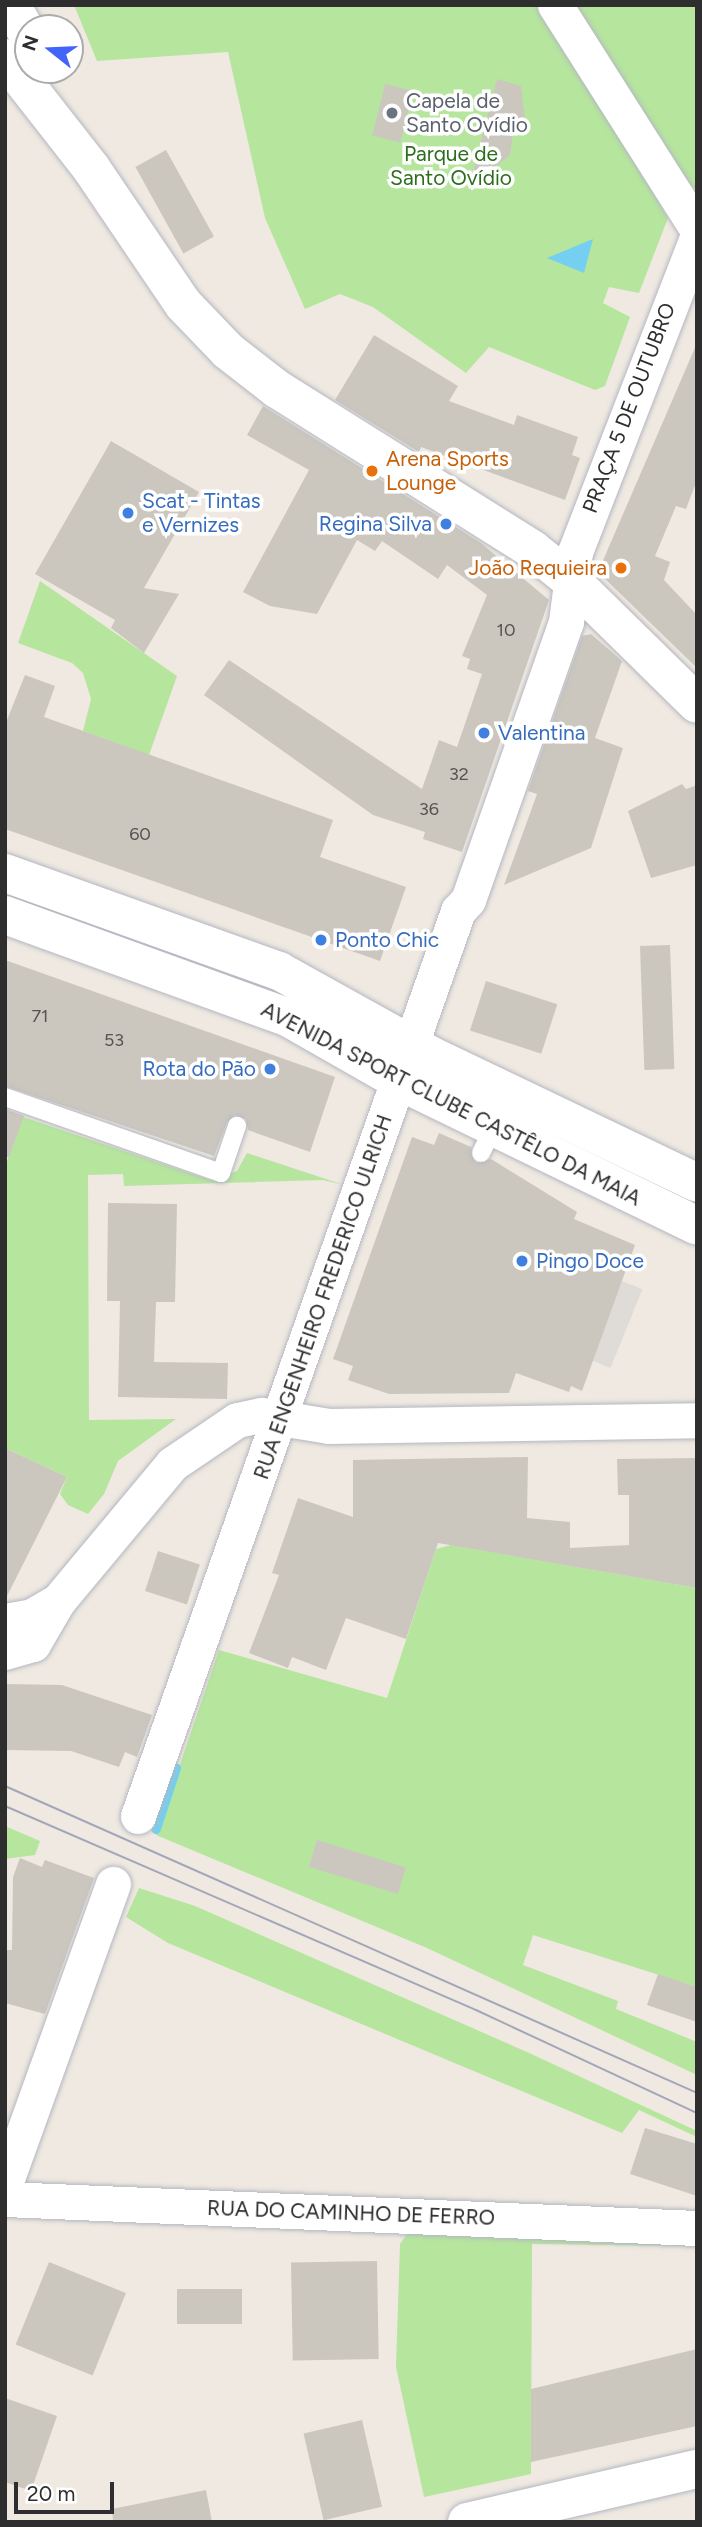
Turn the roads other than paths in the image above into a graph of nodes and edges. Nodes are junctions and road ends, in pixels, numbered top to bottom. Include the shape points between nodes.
1 (555, 5) edge
2 (5, 58) edge
3 (52, 84) edge
4 (91, 168) junction
5 (697, 229) edge
6 (697, 238) edge
7 (572, 581) junction
8 (697, 704) edge
9 (5, 873) edge
10 (5, 915) edge
11 (411, 1044) junction
12 (399, 1082) junction
13 (5, 1097) edge
14 (237, 1126) dead end
15 (697, 1183) edge
16 (697, 1226) edge
17 (281, 1418) junction
18 (697, 1420) edge
19 (58, 1601) junction
20 (5, 1620) edge
21 (5, 1652) edge
22 (138, 1816) dead end
23 (113, 1884) dead end
24 (5, 2183) edge
25 (5, 2199) edge
26 (697, 2228) edge
27 (697, 2469) edge
28 (467, 2522) edge

1 - 5 street
2 - 4 street
3 - 4 street
4 - 7 street via 183,304 228,351 277,389 484,515
6 - 7 street, PRAÇA 5 DE OUTUBRO via 575,552
7 - 8 street
7 - 11 street, RUA ENGENHEIRO FREDERICO ULRICH via 566,622 468,900 458,911
9 - 11 street, AVENIDA SPORT CLUBE CASTÊLO DA MAIA via 279,971
10 - 12 street, AVENIDA SPORT CLUBE CASTÊLO DA MAIA via 287,1017
11 - 12 street, RUA ENGENHEIRO FREDERICO ULRICH
11 - 15 street, AVENIDA SPORT CLUBE CASTÊLO DA MAIA
12 - 16 street, AVENIDA SPORT CLUBE CASTÊLO DA MAIA via 487,1140
12 - 17 street, RUA ENGENHEIRO FREDERICO ULRICH
13 - 14 lane via 220,1173
17 - 18 street via 329,1426
17 - 19 street via 237,1420 172,1464
17 - 22 street, RUA ENGENHEIRO FREDERICO ULRICH
19 - 20 street via 32,1616
19 - 21 street via 33,1644
23 - 24 street
25 - 26 street, RUA DO CAMINHO DE FERRO
27 - 28 street

